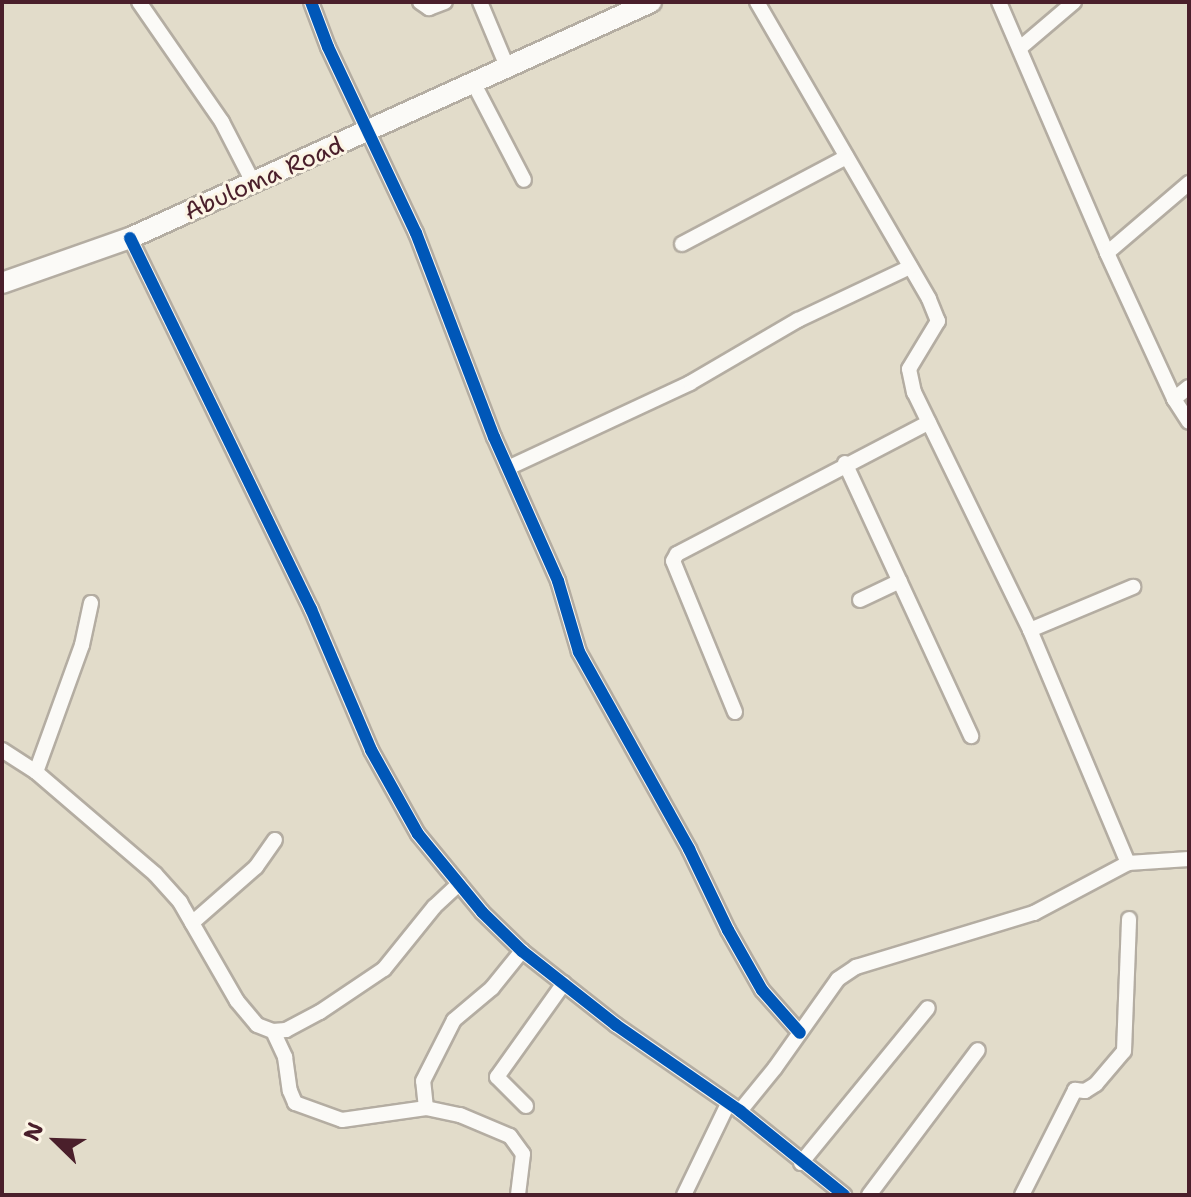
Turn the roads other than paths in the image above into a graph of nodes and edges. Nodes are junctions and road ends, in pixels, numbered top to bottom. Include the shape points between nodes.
1 (139, 2) edge
2 (311, 2) edge
3 (420, 2) edge
4 (445, 2) edge
5 (480, 2) edge
6 (651, 2) edge
7 (757, 2) edge
8 (999, 2) edge
9 (1074, 2) edge
10 (1020, 48) junction
11 (508, 69) junction
12 (474, 84) junction
13 (367, 134) junction
14 (846, 157) junction
15 (524, 180) dead end
16 (1189, 183) edge
17 (254, 184) junction
18 (130, 238) junction
19 (682, 244) dead end
20 (1107, 253) junction
21 (910, 267) junction
22 (2, 283) edge
23 (1189, 387) edge
24 (1174, 399) junction
25 (929, 422) junction
26 (1189, 422) edge
27 (845, 463) junction
28 (508, 468) junction
29 (900, 581) junction
30 (1133, 587) dead end
31 (860, 600) dead end
32 (91, 603) dead end
33 (1030, 630) junction
34 (735, 712) dead end
35 (971, 736) dead end
36 (2, 750) edge
37 (36, 772) junction
38 (275, 840) dead end
39 (1189, 859) edge
40 (1128, 863) junction
41 (459, 884) junction
42 (1129, 919) dead end
43 (192, 923) junction
44 (522, 951) junction
45 (564, 983) junction
46 (928, 1008) dead end
47 (273, 1031) junction
48 (800, 1033) junction
49 (978, 1050) dead end
50 (526, 1106) dead end
51 (734, 1107) junction
52 (426, 1108) junction
53 (801, 1163) junction
54 (518, 1195) edge
55 (684, 1195) edge
56 (844, 1195) edge
57 (869, 1195) edge
58 (1022, 1195) edge

1 - 17 street via 204,93
2 - 13 street
3 - 4 street via 429,8
5 - 11 street
6 - 11 street, Abuloma Road
7 - 14 street
8 - 10 street
9 - 10 street
10 - 20 street
11 - 12 street, Abuloma Road
12 - 13 street, Abuloma Road
12 - 15 street
13 - 17 street, Abuloma Road
13 - 28 street via 416,233
14 - 19 street
14 - 21 street
16 - 20 street
17 - 18 street, Abuloma Road
18 - 22 street, Abuloma Road
18 - 41 street via 311,609 371,750 418,834
20 - 24 street
21 - 25 street via 938,321 909,369
21 - 28 street via 798,320 690,383
23 - 24 street
24 - 26 street
25 - 27 street
25 - 33 street
27 - 29 street
27 - 34 street via 688,547 673,561
28 - 48 street via 599,692 762,990
29 - 31 street
29 - 35 street
30 - 33 street
32 - 37 street via 82,645
33 - 40 street
36 - 37 street
37 - 43 street via 155,874
38 - 43 street via 256,867
39 - 40 street
40 - 48 street via 1034,913 856,967 838,979
41 - 44 street
41 - 47 street via 384,969 320,1012
42 - 58 street via 1124,1051 1096,1084 1075,1090
43 - 47 street via 237,1001 257,1025
44 - 45 street
44 - 52 street via 492,988 454,1020 423,1081
45 - 50 street via 497,1077
45 - 51 street
46 - 53 street
47 - 52 street via 295,1103 342,1120
48 - 51 street
49 - 57 street
51 - 53 street
51 - 55 street
52 - 54 street via 460,1115 510,1136 523,1154
53 - 56 street

